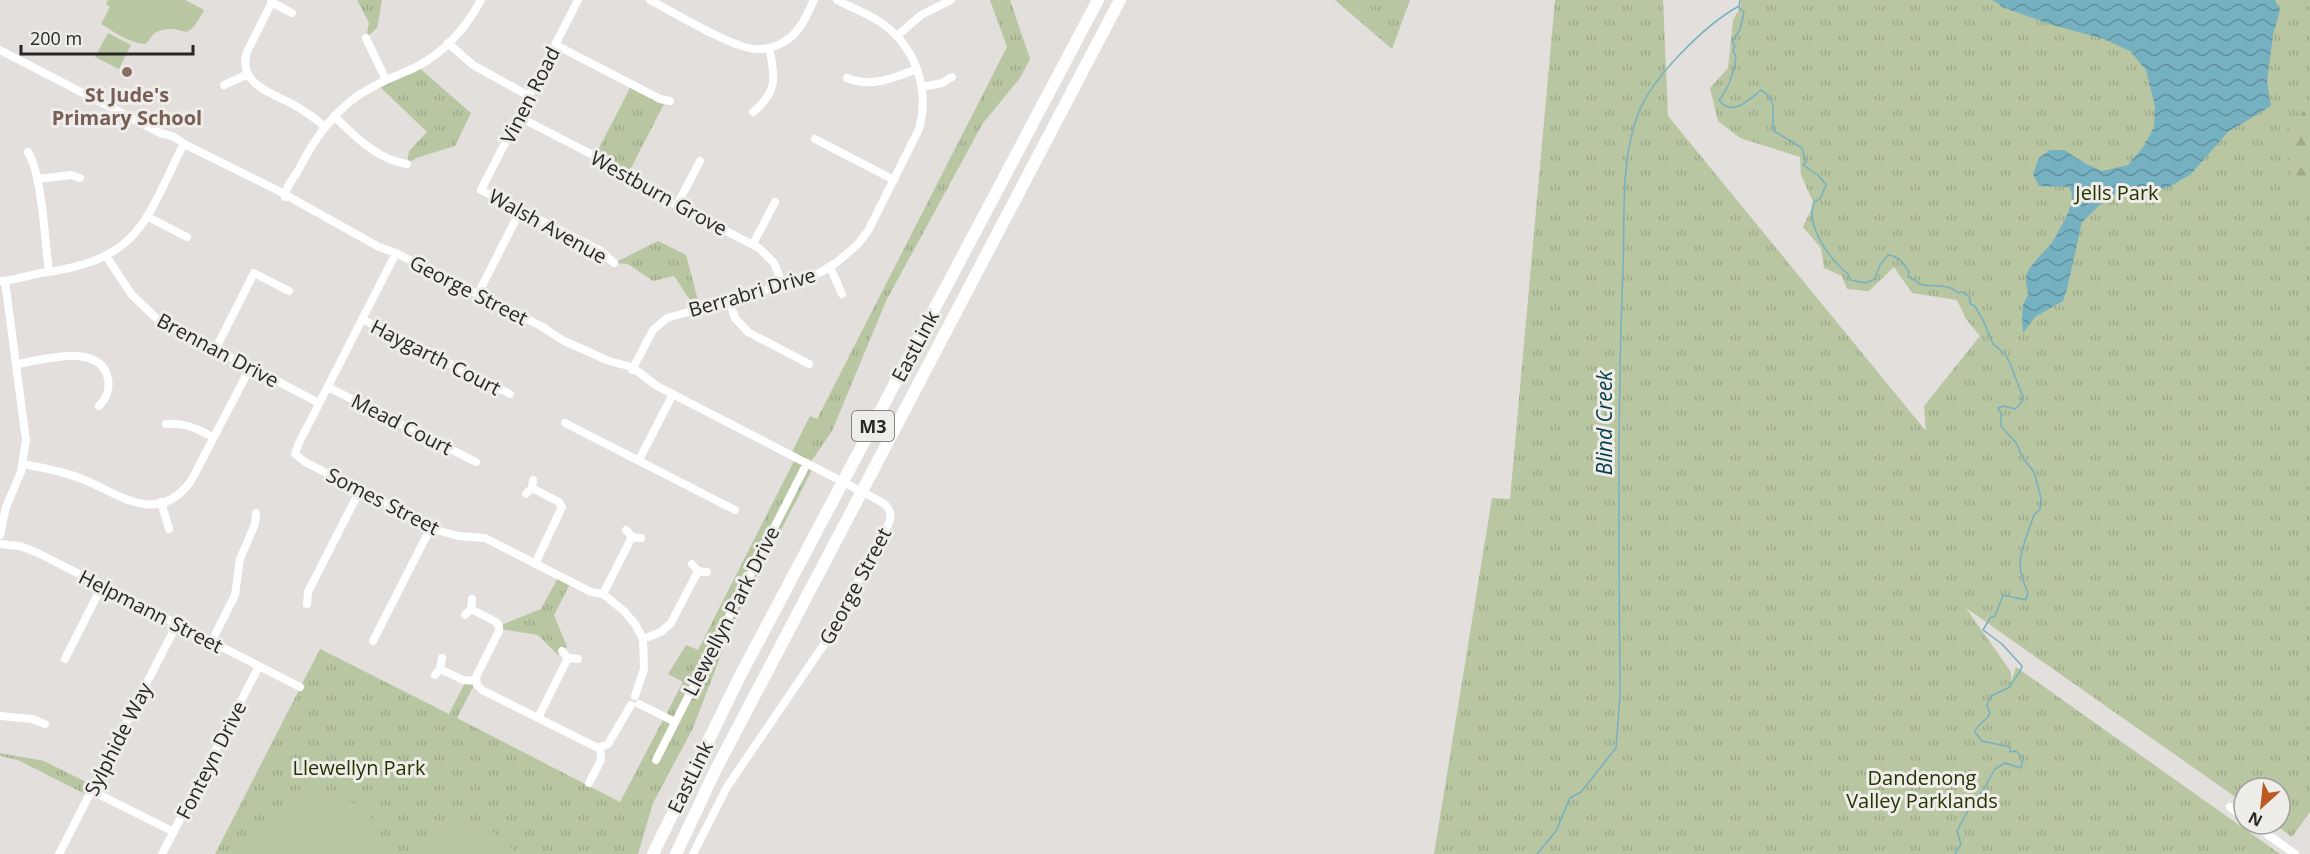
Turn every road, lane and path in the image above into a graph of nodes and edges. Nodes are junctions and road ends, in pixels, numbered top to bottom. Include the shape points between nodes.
1 (481, 0) edge
2 (578, 0) edge
3 (650, 0) edge
4 (814, 0) edge
5 (837, 0) edge
6 (951, 0) edge
7 (1098, 0) edge
8 (1120, 0) edge
9 (272, 1) edge
10 (292, 13) dead end
11 (897, 36) junction
12 (366, 38) dead end
13 (448, 43) junction
14 (556, 45) junction
15 (769, 48) junction
16 (0, 50) edge
17 (917, 69) junction
18 (248, 74) junction
19 (952, 77) dead end
20 (847, 78) dead end
21 (386, 80) junction
22 (224, 85) dead end
23 (922, 87) junction
24 (530, 96) junction
25 (670, 101) dead end
26 (753, 112) dead end
27 (334, 116) junction
28 (519, 117) junction
29 (325, 127) junction
30 (815, 139) dead end
31 (184, 149) junction
32 (28, 152) dead end
33 (699, 161) dead end
34 (407, 164) dead end
35 (80, 178) dead end
36 (37, 179) junction
37 (894, 180) junction
38 (481, 190) joint
39 (286, 196) junction
40 (775, 202) dead end
41 (677, 205) junction
42 (520, 211) junction
43 (148, 217) junction
44 (187, 237) dead end
45 (753, 244) junction
46 (396, 253) junction
47 (106, 256) junction
48 (614, 263) dead end
49 (830, 267) junction
50 (49, 272) junction
51 (3, 281) edge
52 (783, 285) junction
53 (289, 291) dead end
54 (478, 294) junction
55 (842, 294) dead end
56 (729, 300) junction
57 (362, 319) junction
58 (215, 350) junction
59 (16, 364) junction
60 (808, 364) dead end
61 (250, 368) junction
62 (633, 370) junction
63 (328, 387) junction
64 (510, 394) dead end
65 (673, 394) junction
66 (319, 403) junction
67 (99, 406) dead end
68 (565, 423) dead end
69 (166, 424) dead end
70 (213, 437) junction
71 (639, 460) junction
72 (476, 462) dead end
73 (807, 462) junction
74 (23, 464) junction
75 (530, 487) dead end
76 (360, 490) junction
77 (161, 502) junction
78 (735, 510) dead end
79 (256, 513) dead end
80 (432, 527) junction
81 (169, 529) dead end
82 (0, 535) edge
83 (633, 535) dead end
84 (0, 544) edge
85 (535, 564) junction
86 (699, 569) dead end
87 (102, 586) junction
88 (603, 594) junction
89 (472, 599) dead end
90 (307, 603) dead end
91 (177, 624) junction
92 (643, 639) junction
93 (373, 641) dead end
94 (212, 642) junction
95 (65, 658) dead end
96 (442, 658) dead end
97 (578, 659) dead end
98 (259, 666) junction
99 (476, 681) junction
100 (300, 687) dead end
101 (635, 701) junction
102 (0, 716) edge
103 (538, 718) junction
104 (675, 722) junction
105 (45, 724) dead end
106 (600, 748) junction
107 (656, 760) dead end
108 (589, 783) dead end
109 (92, 790) junction
110 (174, 832) junction
111 (2270, 836) edge
112 (59, 854) edge
113 (162, 854) edge
114 (653, 854) edge
115 (676, 854) edge
116 (693, 854) edge
117 (2295, 854) edge

1 - 13 street via 470,20
2 - 14 street, Vinen Road
3 - 15 street via 742,46
4 - 15 street via 795,33
5 - 11 street, Berrabri Drive via 875,19
6 - 11 street via 921,15
7 - 114 highway, EastLink / M3 via 739,678
8 - 115 highway, EastLink / M3 via 715,771
9 - 10 street
9 - 18 street via 247,51
11 - 17 street, Berrabri Drive
12 - 21 street
13 - 21 street via 417,66
13 - 24 street via 473,65
14 - 24 street, Vinen Road
14 - 25 street
15 - 26 street via 773,85
16 - 31 street, George Street via 174,137
17 - 20 street via 879,82
17 - 23 street, Berrabri Drive
18 - 22 street
18 - 29 street via 257,86 305,111
19 - 23 street
21 - 27 street
23 - 37 street, Berrabri Drive via 919,129
24 - 28 street, Vinen Road
27 - 29 street
27 - 34 street via 360,141 396,162
28 - 38 street, Vinen Road
28 - 41 street, Westburn Grove
29 - 39 street
30 - 37 street
31 - 39 street, George Street via 206,155
31 - 43 street
32 - 36 street
33 - 41 street
35 - 36 street via 71,175
36 - 50 street
37 - 49 street, Berrabri Drive via 863,237
38 - 42 street, Walsh Avenue
39 - 46 street, George Street
40 - 45 street
41 - 45 street, Westburn Grove
42 - 48 street, Walsh Avenue via 601,250
42 - 54 street
43 - 44 street
43 - 47 street via 128,240
45 - 52 street, Westburn Grove via 774,263
46 - 54 street, George Street
46 - 57 street, Somes Street
47 - 50 street via 81,267
47 - 58 street, Brennan Drive via 121,282 149,312
49 - 52 street, Berrabri Drive
49 - 55 street
50 - 51 street
51 - 59 street
52 - 56 street, Berrabri Drive
53 - 58 street via 254,273
54 - 62 street, George Street via 624,371
56 - 60 street via 735,318 748,332
56 - 62 street, Berrabri Drive via 667,318 653,330
57 - 63 street, Somes Street
57 - 64 street, Haygarth Court
58 - 61 street, Brennan Drive
59 - 67 street via 80,355 95,359 108,379 107,394
59 - 74 street via 25,428
61 - 66 street, Brennan Drive
61 - 70 street
62 - 65 street, George Street via 641,380
63 - 66 street, Somes Street
63 - 72 street, Mead Court
65 - 71 street
65 - 73 street, George Street
66 - 76 street, Somes Street via 295,454
68 - 71 street
69 - 70 street via 191,426
70 - 77 street via 189,484
71 - 78 street
73 - 104 street, Llewellyn Park Drive
73 - 116 street, George Street via 878,500 889,508 891,516 826,640 736,773
74 - 77 street via 76,476 133,503
74 - 82 street
75 - 85 street via 562,507
76 - 80 street, Somes Street
76 - 90 street via 308,592
77 - 81 street
79 - 94 street via 240,560 236,595
80 - 85 street, Somes Street via 453,535 485,538
80 - 93 street
83 - 88 street
84 - 87 street, Helpmann Street via 31,550
85 - 88 street, Somes Street via 591,592
86 - 92 street via 671,623
87 - 91 street, Helpmann Street
87 - 95 street
88 - 92 street, Somes Street via 630,617
89 - 99 street via 468,612 496,622 500,628
91 - 94 street, Helpmann Street
91 - 109 street, Sylphide Way
92 - 101 street via 644,669
94 - 98 street, Helpmann Street
96 - 99 street via 437,672
97 - 103 street via 565,655
98 - 100 street, Helpmann Street
98 - 110 street, Fonteyn Drive
99 - 103 street via 482,690
101 - 104 street
101 - 106 street via 608,744
102 - 105 street
103 - 106 street
104 - 107 street, Llewellyn Park Drive
106 - 108 street via 601,760
109 - 110 street
109 - 112 street, Sylphide Way
110 - 113 street, Fonteyn Drive
111 - 117 street

